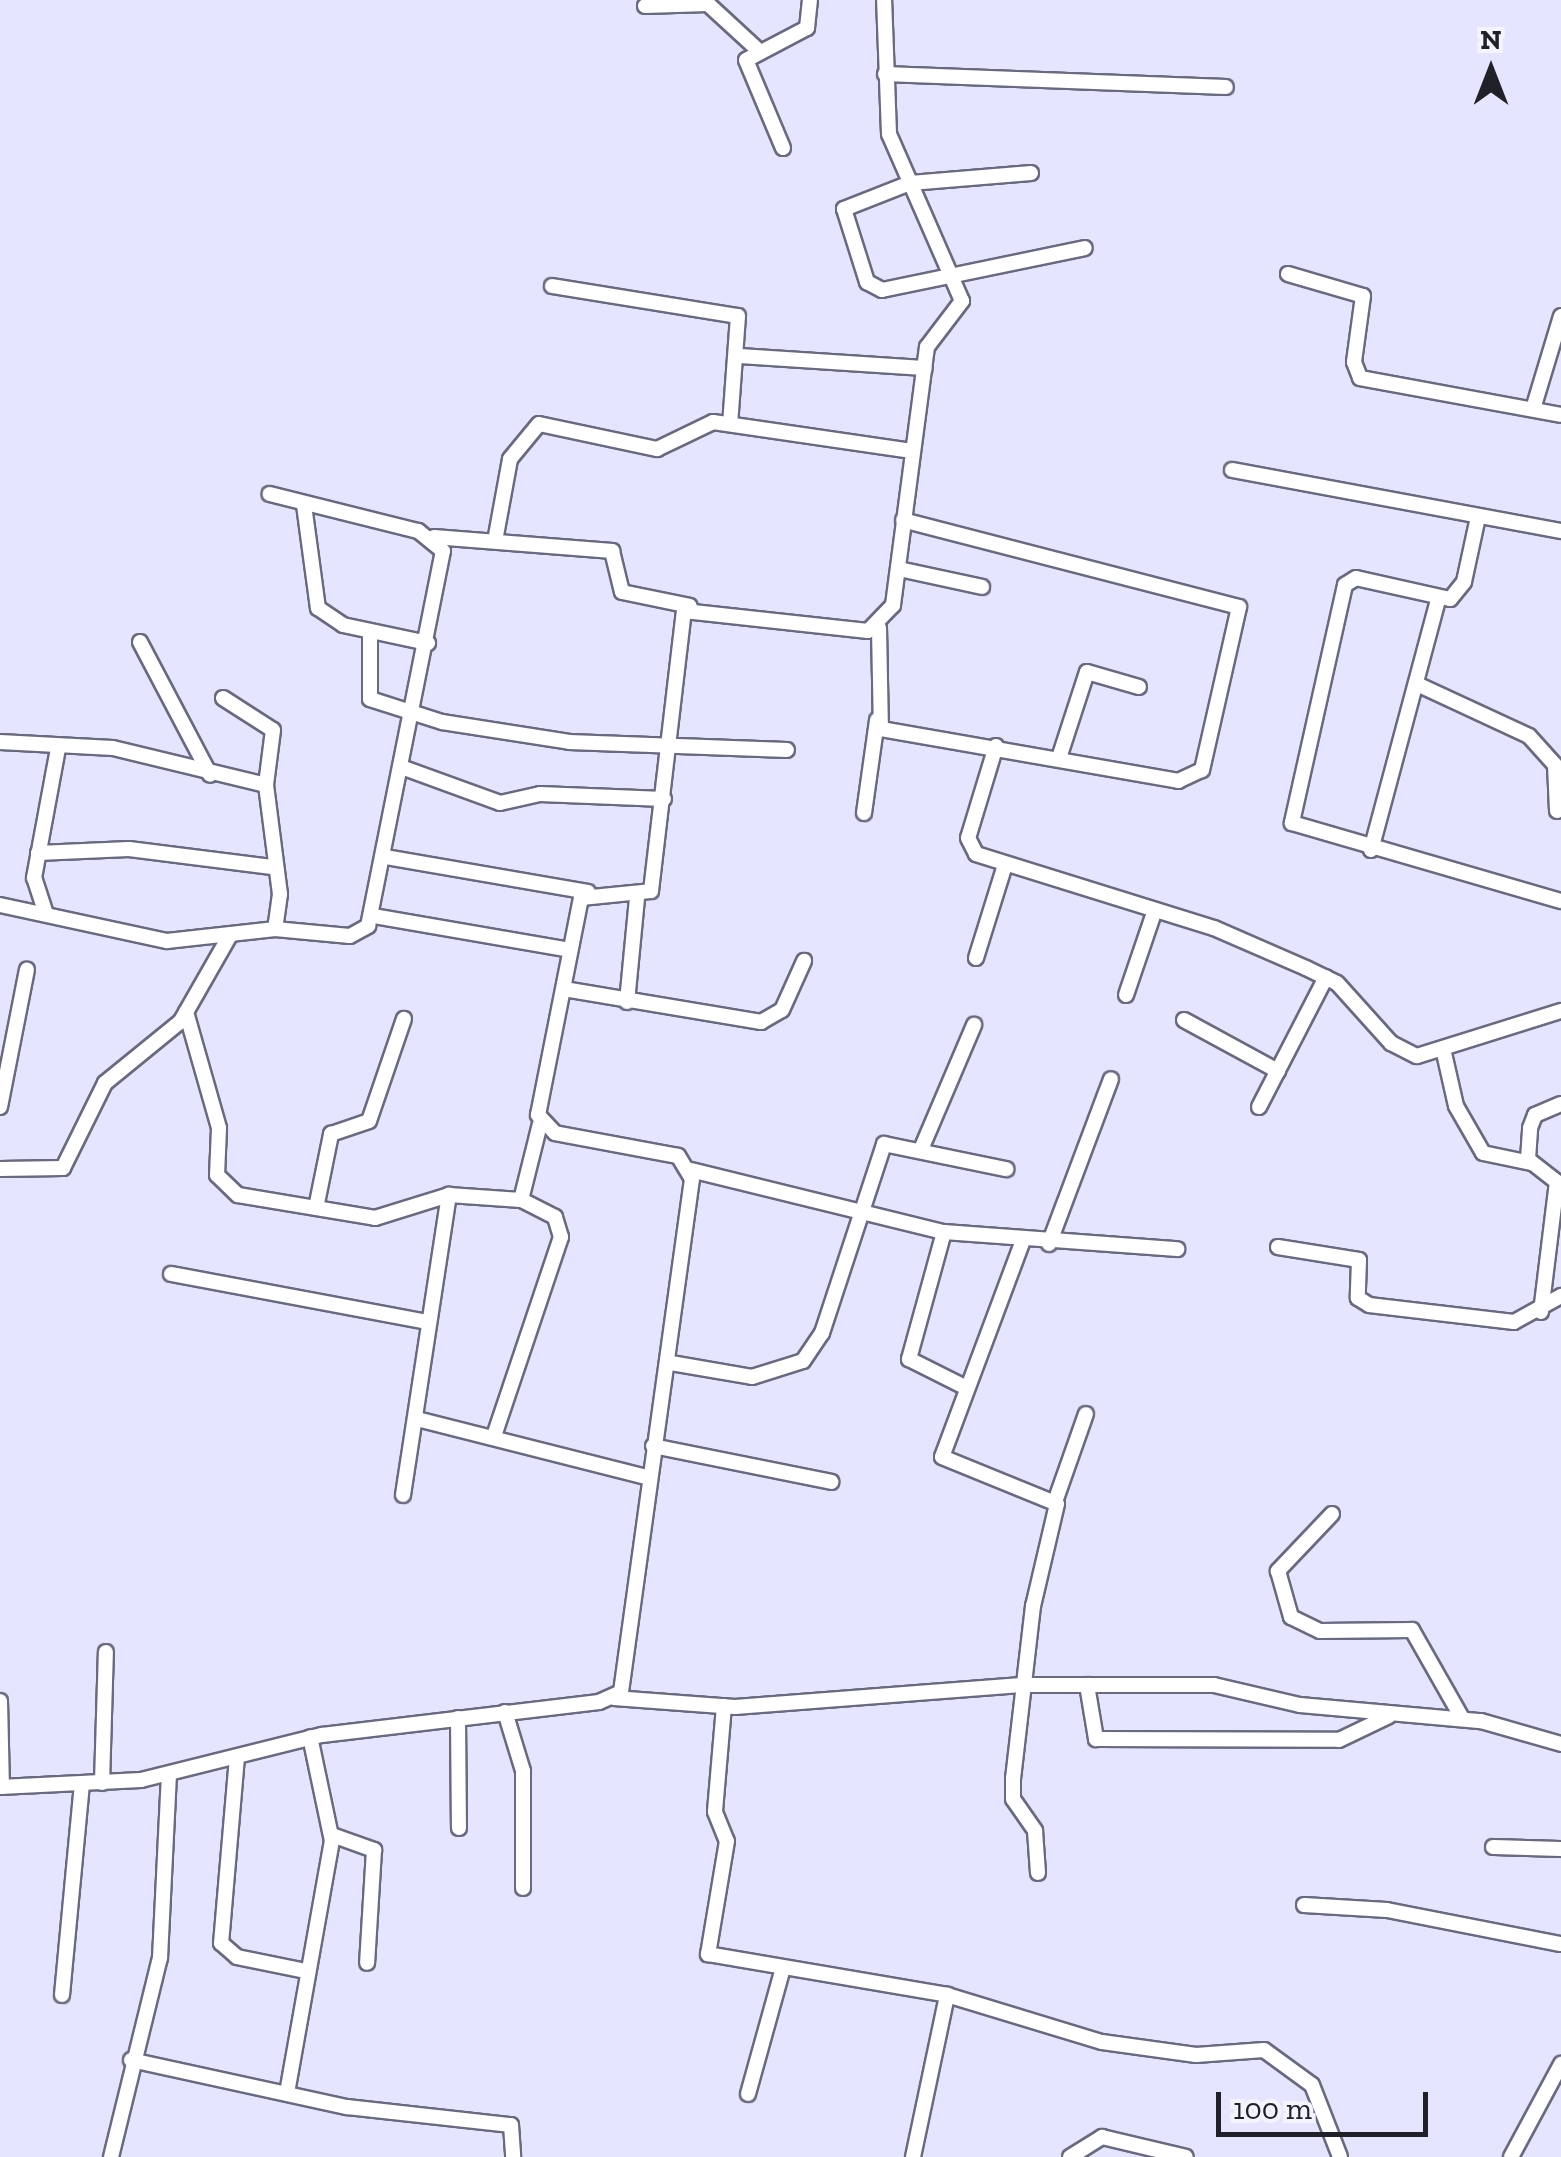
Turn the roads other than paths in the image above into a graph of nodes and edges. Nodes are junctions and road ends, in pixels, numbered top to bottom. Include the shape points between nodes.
1 (810, 0) edge
2 (884, 0) edge
3 (645, 6) dead end
4 (757, 48) junction
5 (885, 74) junction
6 (1226, 87) dead end
7 (783, 148) dead end
8 (1030, 173) dead end
9 (910, 183) junction
10 (1084, 248) dead end
11 (1288, 274) dead end
12 (953, 276) junction
13 (552, 286) dead end
14 (1561, 316) edge
15 (738, 356) junction
16 (925, 368) junction
17 (1533, 409) junction
18 (1561, 415) edge
19 (730, 424) junction
20 (912, 451) junction
21 (1232, 470) dead end
22 (270, 494) dead end
23 (304, 506) junction
24 (1478, 517) junction
25 (903, 520) junction
26 (1561, 531) edge
27 (432, 537) junction
28 (495, 542) junction
29 (898, 569) junction
30 (982, 587) dead end
31 (1438, 600) junction
32 (690, 606) junction
33 (879, 628) junction
34 (370, 631) junction
35 (140, 642) dead end
36 (428, 644) junction
37 (1418, 685) junction
38 (1140, 686) dead end
39 (224, 698) dead end
40 (416, 712) junction
41 (877, 720) junction
42 (0, 742) edge
43 (996, 746) junction
44 (670, 748) junction
45 (58, 749) junction
46 (787, 750) dead end
47 (1060, 756) junction
48 (404, 768) junction
49 (210, 775) junction
50 (266, 785) junction
51 (664, 800) junction
52 (1557, 811) dead end
53 (864, 813) dead end
54 (1371, 850) junction
55 (38, 853) junction
56 (386, 857) junction
57 (1005, 866) junction
58 (272, 868) junction
59 (588, 892) junction
60 (638, 898) junction
61 (1561, 901) edge
62 (0, 906) edge
63 (1155, 910) junction
64 (45, 912) junction
65 (374, 916) junction
66 (274, 929) junction
67 (230, 935) junction
68 (570, 950) junction
69 (976, 958) dead end
70 (804, 961) dead end
71 (27, 970) dead end
72 (1326, 977) junction
73 (564, 989) junction
74 (1126, 996) dead end
75 (627, 1002) junction
76 (1561, 1011) edge
77 (186, 1012) junction
78 (404, 1019) dead end
79 (1184, 1020) dead end
80 (974, 1025) dead end
81 (1444, 1053) junction
82 (1278, 1071) junction
83 (1111, 1080) dead end
84 (1561, 1104) edge
85 (0, 1107) edge
86 (1260, 1107) dead end
87 (540, 1124) junction
88 (922, 1147) junction
89 (1531, 1163) junction
90 (0, 1168) edge
91 (1006, 1169) dead end
92 (691, 1170) junction
93 (450, 1194) junction
94 (521, 1200) junction
95 (316, 1208) junction
96 (862, 1211) junction
97 (944, 1232) junction
98 (1022, 1243) junction
99 (1049, 1244) junction
100 (1278, 1247) dead end
101 (1177, 1250) dead end
102 (171, 1274) dead end
103 (1561, 1296) edge
104 (1540, 1312) junction
105 (427, 1322) junction
106 (670, 1363) junction
107 (965, 1387) junction
108 (1086, 1414) dead end
109 (417, 1419) junction
110 (494, 1436) junction
111 (653, 1446) junction
112 (648, 1477) junction
113 (832, 1482) dead end
114 (403, 1496) dead end
115 (1056, 1499) junction
116 (1332, 1514) dead end
117 (106, 1652) dead end
118 (1087, 1685) junction
119 (1021, 1686) junction
120 (614, 1698) junction
121 (0, 1701) edge
122 (724, 1706) junction
123 (505, 1712) junction
124 (1388, 1716) junction
125 (458, 1718) junction
126 (1462, 1718) junction
127 (310, 1737) junction
128 (1561, 1744) edge
129 (237, 1757) junction
130 (169, 1774) junction
131 (102, 1783) junction
132 (82, 1784) junction
133 (1, 1787) edge
134 (460, 1828) dead end
135 (332, 1835) junction
136 (1493, 1847) dead end
137 (1561, 1849) edge
138 (1038, 1873) dead end
139 (523, 1888) dead end
140 (1304, 1906) dead end
141 (1561, 1944) edge
142 (367, 1963) dead end
143 (783, 1968) junction
144 (306, 1971) junction
145 (62, 1995) dead end
146 (947, 1995) junction
147 (131, 2060) junction
148 (1561, 2064) edge
149 (286, 2093) junction
150 (748, 2094) dead end
151 (111, 2157) edge
152 (513, 2157) edge
153 (913, 2157) edge
154 (1070, 2157) edge
155 (1186, 2157) edge
156 (1340, 2157) edge
157 (1511, 2157) edge

1 - 4 street via 807,28
2 - 5 street
3 - 4 street via 708,4
4 - 7 street via 746,60 747,80
5 - 6 street
5 - 9 street via 890,134
8 - 9 street
9 - 12 street
9 - 12 street via 844,208 867,282 882,290
10 - 12 street
11 - 17 street via 1362,296 1360,378
12 - 16 street via 961,310 928,338
13 - 15 street via 738,316
14 - 17 street
15 - 16 street
15 - 19 street
16 - 20 street
17 - 18 street
19 - 20 street
19 - 28 street via 702,424 657,449 539,424 510,459
20 - 25 street
21 - 24 street
22 - 23 street
23 - 27 street
23 - 34 street via 318,608
24 - 26 street
24 - 31 street via 1464,582
25 - 29 street
25 - 47 street via 1242,612 1196,777
27 - 28 street
27 - 36 street via 444,562
28 - 32 street via 612,551 622,592
29 - 30 street
29 - 33 street
31 - 37 street
31 - 54 street via 1356,578 1345,586 1292,823
32 - 33 street
32 - 44 street via 679,622
33 - 41 street
34 - 36 street
34 - 40 street via 370,698
35 - 49 street
36 - 40 street
37 - 52 street via 1529,736 1555,765
37 - 54 street
38 - 47 street via 1087,672
39 - 50 street via 272,730
40 - 44 street via 488,733
40 - 48 street
41 - 43 street via 891,733
41 - 53 street
42 - 45 street
43 - 47 street
43 - 57 street via 968,844
44 - 46 street
44 - 51 street
45 - 49 street via 113,748
45 - 55 street
48 - 51 street via 500,803 540,794
48 - 56 street
49 - 50 street
50 - 58 street
51 - 60 street via 654,880
54 - 61 street
55 - 58 street via 118,848
55 - 64 street
56 - 59 street
56 - 65 street
57 - 63 street
57 - 69 street
58 - 66 street via 280,894
59 - 60 street
59 - 68 street
60 - 75 street
62 - 64 street
63 - 72 street
63 - 74 street
64 - 67 street via 150,940
65 - 66 street via 357,936
65 - 68 street
66 - 67 street
67 - 77 street
68 - 73 street
70 - 75 street via 782,1010 761,1022
71 - 85 street
72 - 81 street via 1390,1042 1416,1056
72 - 82 street
73 - 75 street
73 - 87 street
76 - 81 street
77 - 90 street via 105,1083 63,1168
77 - 95 street via 216,1112 222,1185
78 - 95 street via 368,1121 331,1134
79 - 82 street
80 - 88 street
81 - 89 street via 1456,1106 1483,1153
82 - 86 street
83 - 99 street
84 - 89 street via 1532,1120
87 - 92 street via 678,1156
87 - 94 street
88 - 91 street
88 - 96 street via 884,1144
89 - 104 street via 1557,1182
92 - 96 street
92 - 106 street
93 - 94 street
93 - 95 street via 375,1218
93 - 105 street
94 - 110 street via 556,1216 561,1237
96 - 97 street
96 - 106 street via 804,1361 752,1377
97 - 98 street
97 - 107 street via 909,1359
98 - 99 street
98 - 107 street
99 - 101 street
100 - 104 street via 1359,1260 1358,1298 1369,1305 1500,1322
102 - 105 street
103 - 104 street
105 - 109 street
106 - 111 street
107 - 115 street via 946,1463
108 - 115 street
109 - 110 street
109 - 114 street
110 - 112 street
111 - 112 street
111 - 113 street
112 - 120 street via 623,1684
115 - 119 street
116 - 126 street via 1278,1571 1291,1616 1320,1631 1412,1630
117 - 131 street
118 - 119 street
118 - 124 street via 1214,1685
118 - 124 street via 1096,1739 1338,1740
119 - 122 street
119 - 138 street via 1013,1799 1034,1831
120 - 122 street
120 - 123 street
121 - 133 street
122 - 143 street via 715,1812 728,1840 708,1954
123 - 125 street
123 - 139 street via 523,1772
124 - 126 street
125 - 127 street
125 - 134 street
126 - 128 street
127 - 129 street
127 - 135 street
129 - 130 street
129 - 144 street via 220,1944 238,1957
130 - 131 street
130 - 147 street via 167,1906
131 - 132 street
132 - 133 street
132 - 145 street
135 - 142 street via 374,1850
135 - 144 street
136 - 137 street
140 - 141 street via 1387,1910
143 - 146 street
143 - 150 street
144 - 149 street
146 - 153 street
146 - 156 street via 1102,2042 1196,2055 1264,2050 1312,2085
147 - 149 street
147 - 151 street
148 - 157 street
149 - 152 street via 510,2124
154 - 155 street via 1102,2137

